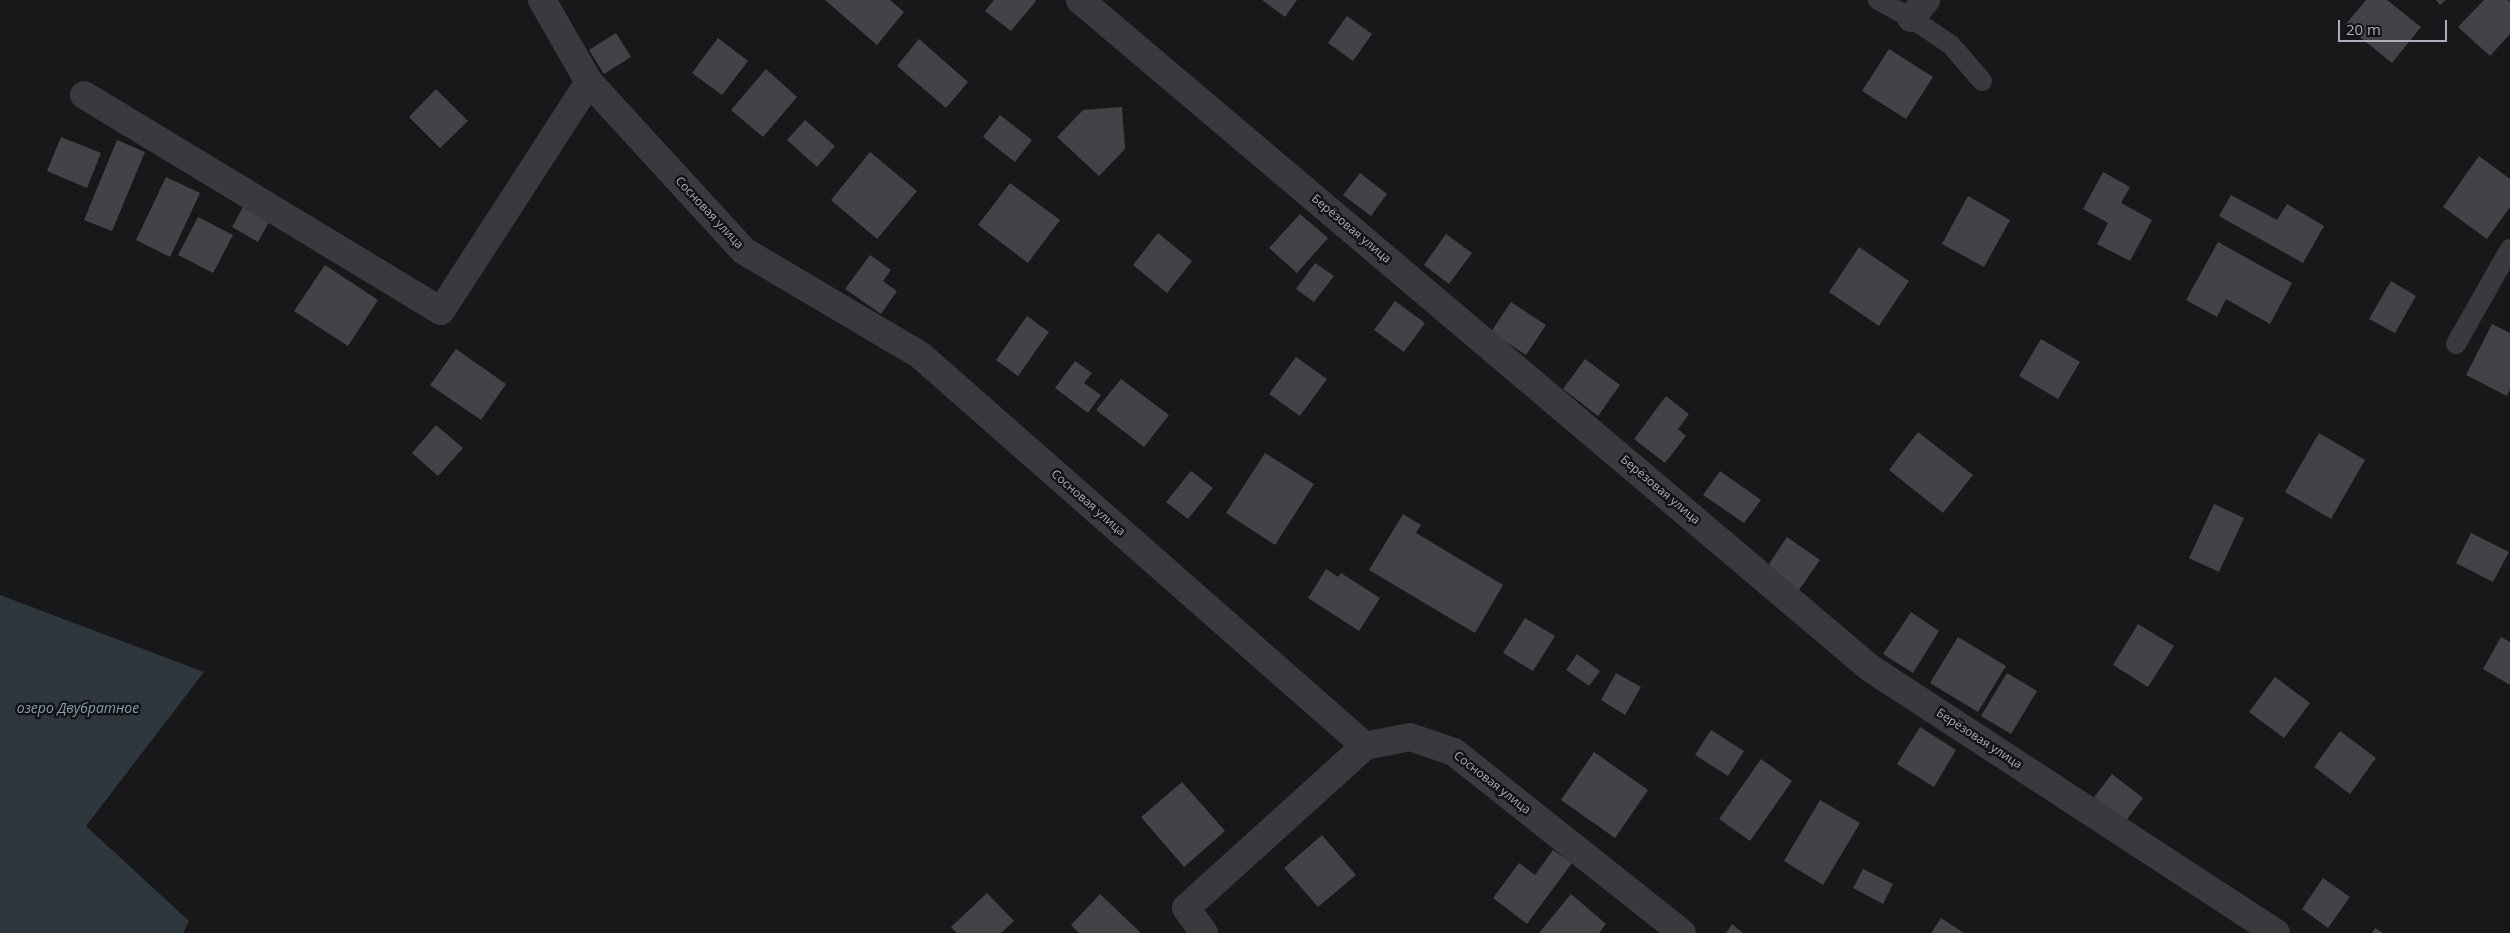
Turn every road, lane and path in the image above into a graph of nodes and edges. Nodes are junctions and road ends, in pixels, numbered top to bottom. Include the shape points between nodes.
1 (542, 0) edge
2 (1080, 0) edge
3 (1878, 0) edge
4 (1919, 9) edge
5 (1982, 81) dead end
6 (589, 82) junction
7 (84, 95) dead end
8 (2510, 249) edge
9 (2456, 344) dead end
10 (1365, 746) junction
11 (1204, 933) edge
12 (1682, 933) edge
13 (2276, 933) edge

1 - 6 street, Сосновая улица
2 - 13 street, Берёзовая улица via 1870,668
3 - 4 lane
4 - 5 lane
6 - 7 street via 441,311
6 - 10 street, Сосновая улица via 744,251 920,355
8 - 9 lane
10 - 11 street via 1186,908
10 - 12 street, Сосновая улица via 1410,737 1454,752

